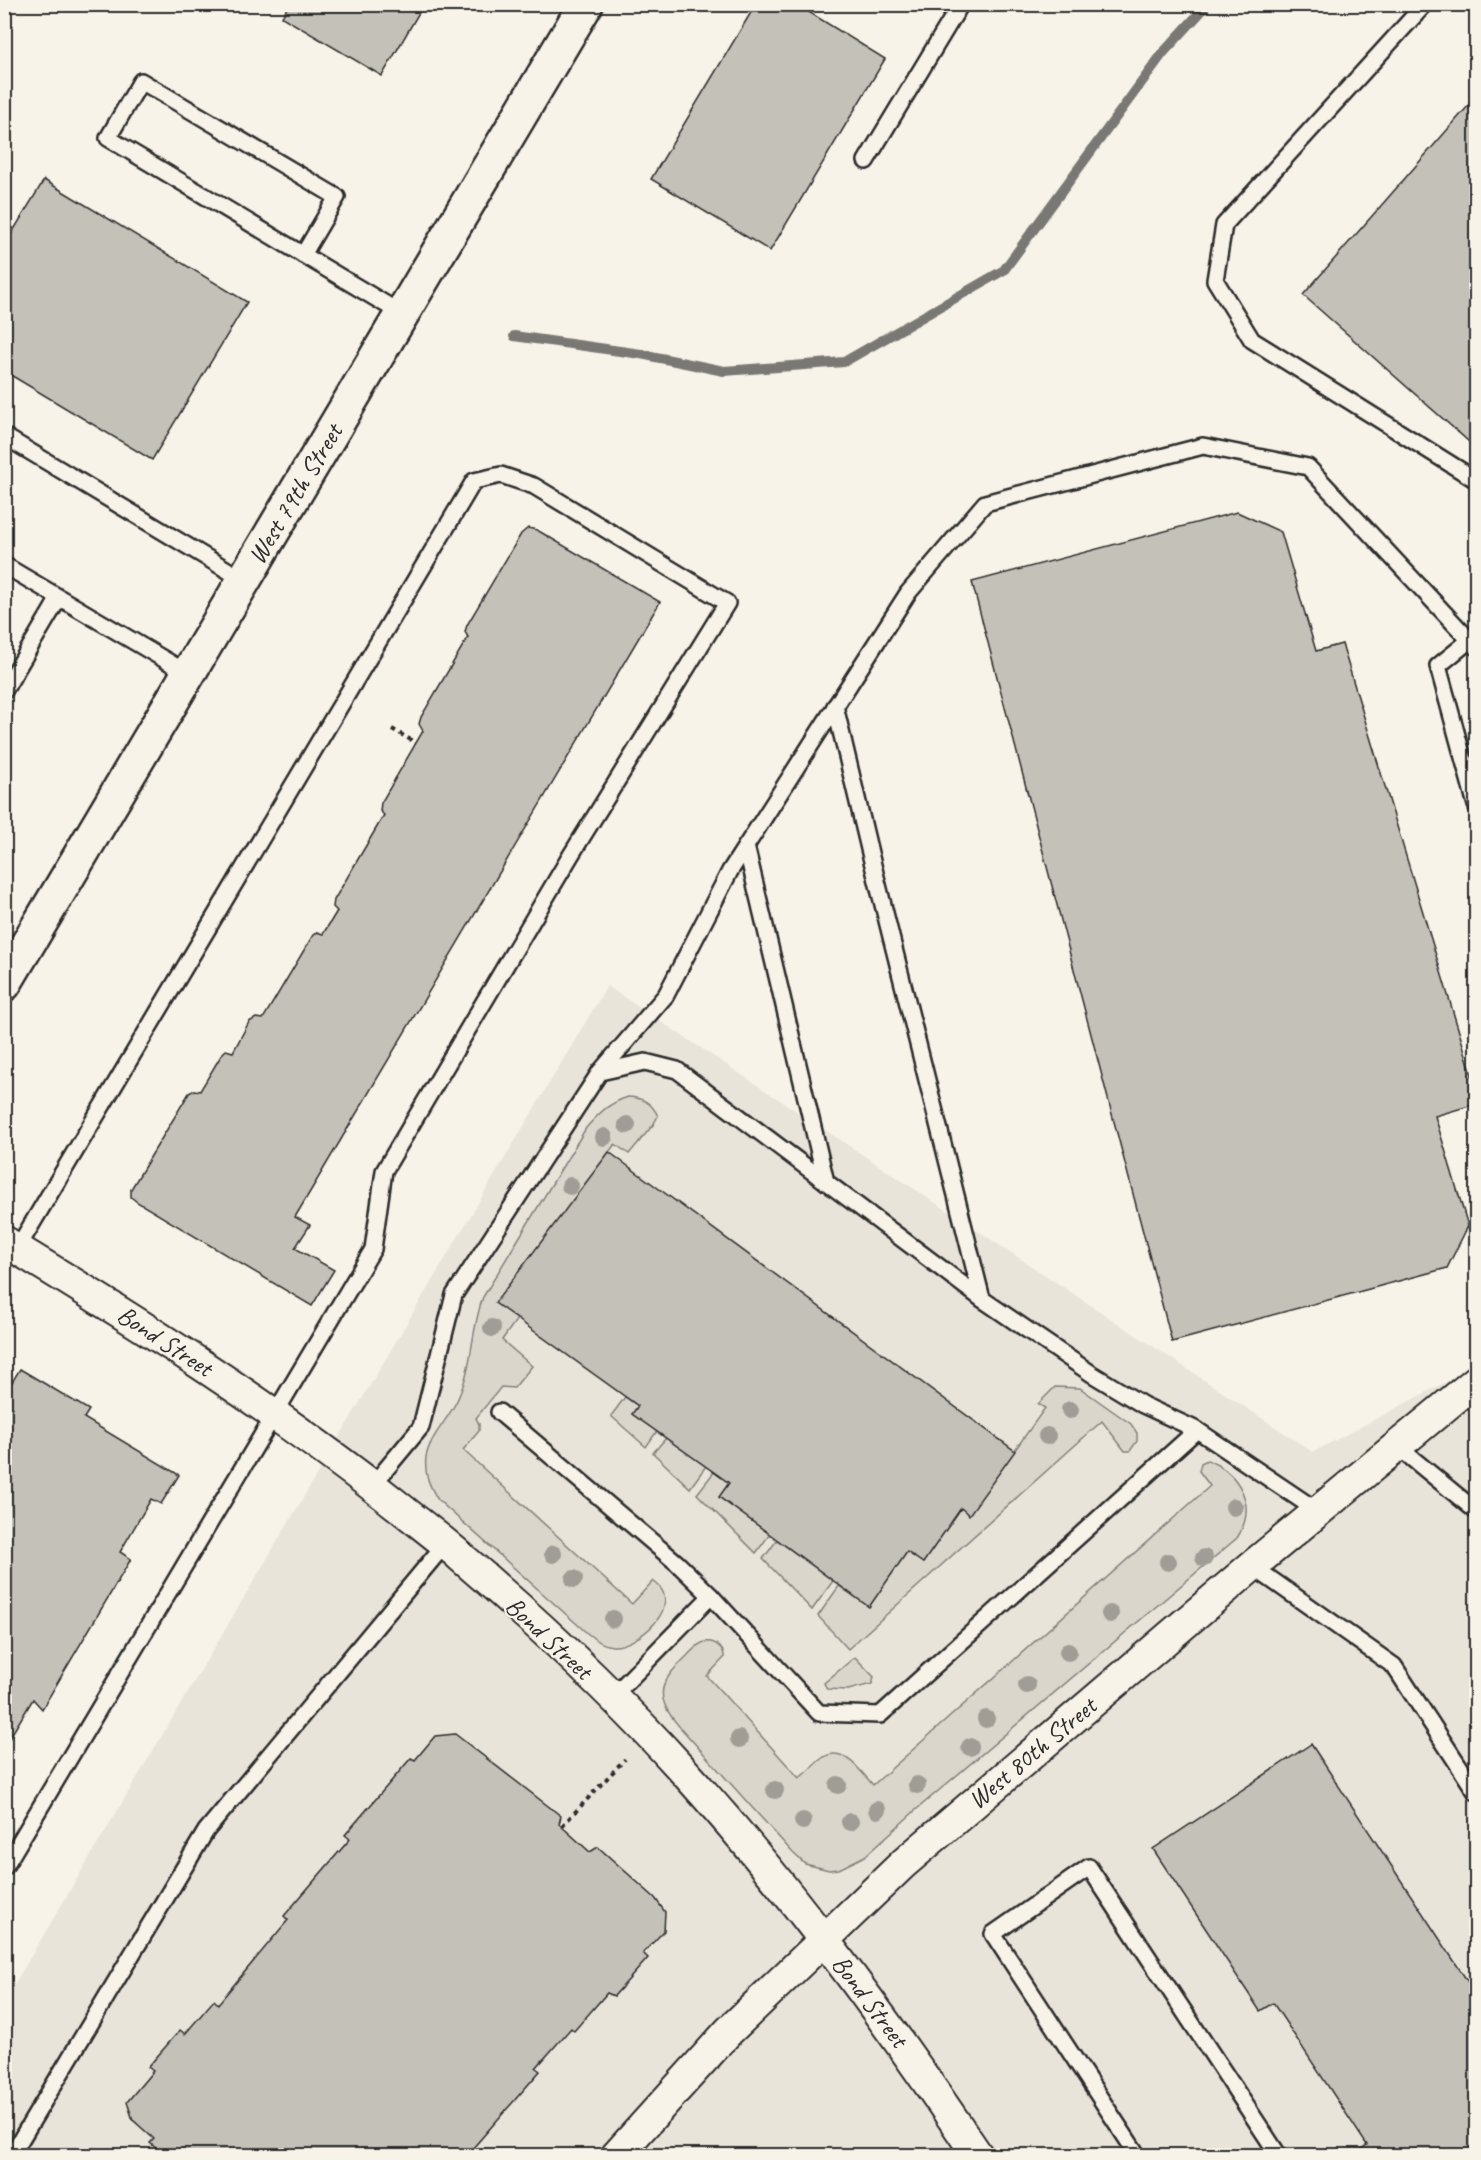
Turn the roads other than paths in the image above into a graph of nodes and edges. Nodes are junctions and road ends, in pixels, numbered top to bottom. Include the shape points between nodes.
1 (586, 4) edge
2 (955, 4) edge
3 (1425, 4) edge
4 (866, 161) dead end
5 (303, 255) junction
6 (402, 315) junction
7 (4, 436) edge
8 (1476, 480) edge
9 (4, 565) edge
10 (244, 580) junction
11 (59, 597) junction
12 (1473, 643) edge
13 (189, 674) junction
14 (4, 691) edge
15 (835, 706) junction
16 (1476, 805) edge
17 (746, 846) junction
18 (4, 984) edge
19 (600, 1072) junction
20 (826, 1182) junction
21 (11, 1245) edge
22 (982, 1299) junction
23 (1476, 1381) edge
24 (499, 1412) dead end
25 (275, 1415) junction
26 (1197, 1430) junction
27 (1397, 1446) junction
28 (372, 1486) junction
29 (1476, 1511) edge
30 (1319, 1512) junction
31 (445, 1544) junction
32 (1252, 1566) junction
33 (711, 1596) junction
34 (612, 1697) junction
35 (1476, 1792) edge
36 (4, 1868) edge
37 (824, 1939) junction
38 (11, 2156) edge
39 (616, 2156) edge
40 (978, 2156) edge
41 (1138, 2156) edge
42 (1279, 2156) edge

1 - 6 street, West 79th Street
2 - 4 lane via 959,7
3 - 8 lane via 1224,225 1215,280 1252,340
5 - 5 lane via 108,138 141,81 337,197
5 - 6 lane
6 - 10 street, West 79th Street
7 - 10 lane
9 - 11 lane
10 - 13 street, West 79th Street
11 - 13 lane
11 - 14 lane
12 - 15 lane via 1308,467 1203,446 985,503 908,592
12 - 16 lane via 1438,666
13 - 18 street, West 79th Street
15 - 17 lane
15 - 22 lane
17 - 19 lane via 666,995
17 - 20 lane
19 - 20 lane via 645,1062 677,1070
19 - 28 lane via 454,1295 421,1427
20 - 22 lane
21 - 25 street, Bond Street via 154,1332
21 - 25 lane via 474,481 501,475 534,486 727,603 570,855 384,1172 372,1249
22 - 26 lane via 1092,1374 1143,1405
23 - 27 street, West 80th Street
24 - 33 lane
25 - 28 street, Bond Street
25 - 36 lane
26 - 30 lane
26 - 33 lane via 880,1714 819,1713
27 - 29 lane
27 - 30 street, West 80th Street
28 - 31 street, Bond Street
30 - 32 street, West 80th Street
31 - 34 street, Bond Street
31 - 38 lane via 206,1831
32 - 35 lane via 1394,1666
32 - 37 street, West 80th Street via 904,1863
33 - 34 lane
34 - 37 street, Bond Street via 681,1768
37 - 39 street, West 80th Street via 729,2031
37 - 40 street, Bond Street via 910,2054
41 - 42 lane via 993,1935 1089,1867

